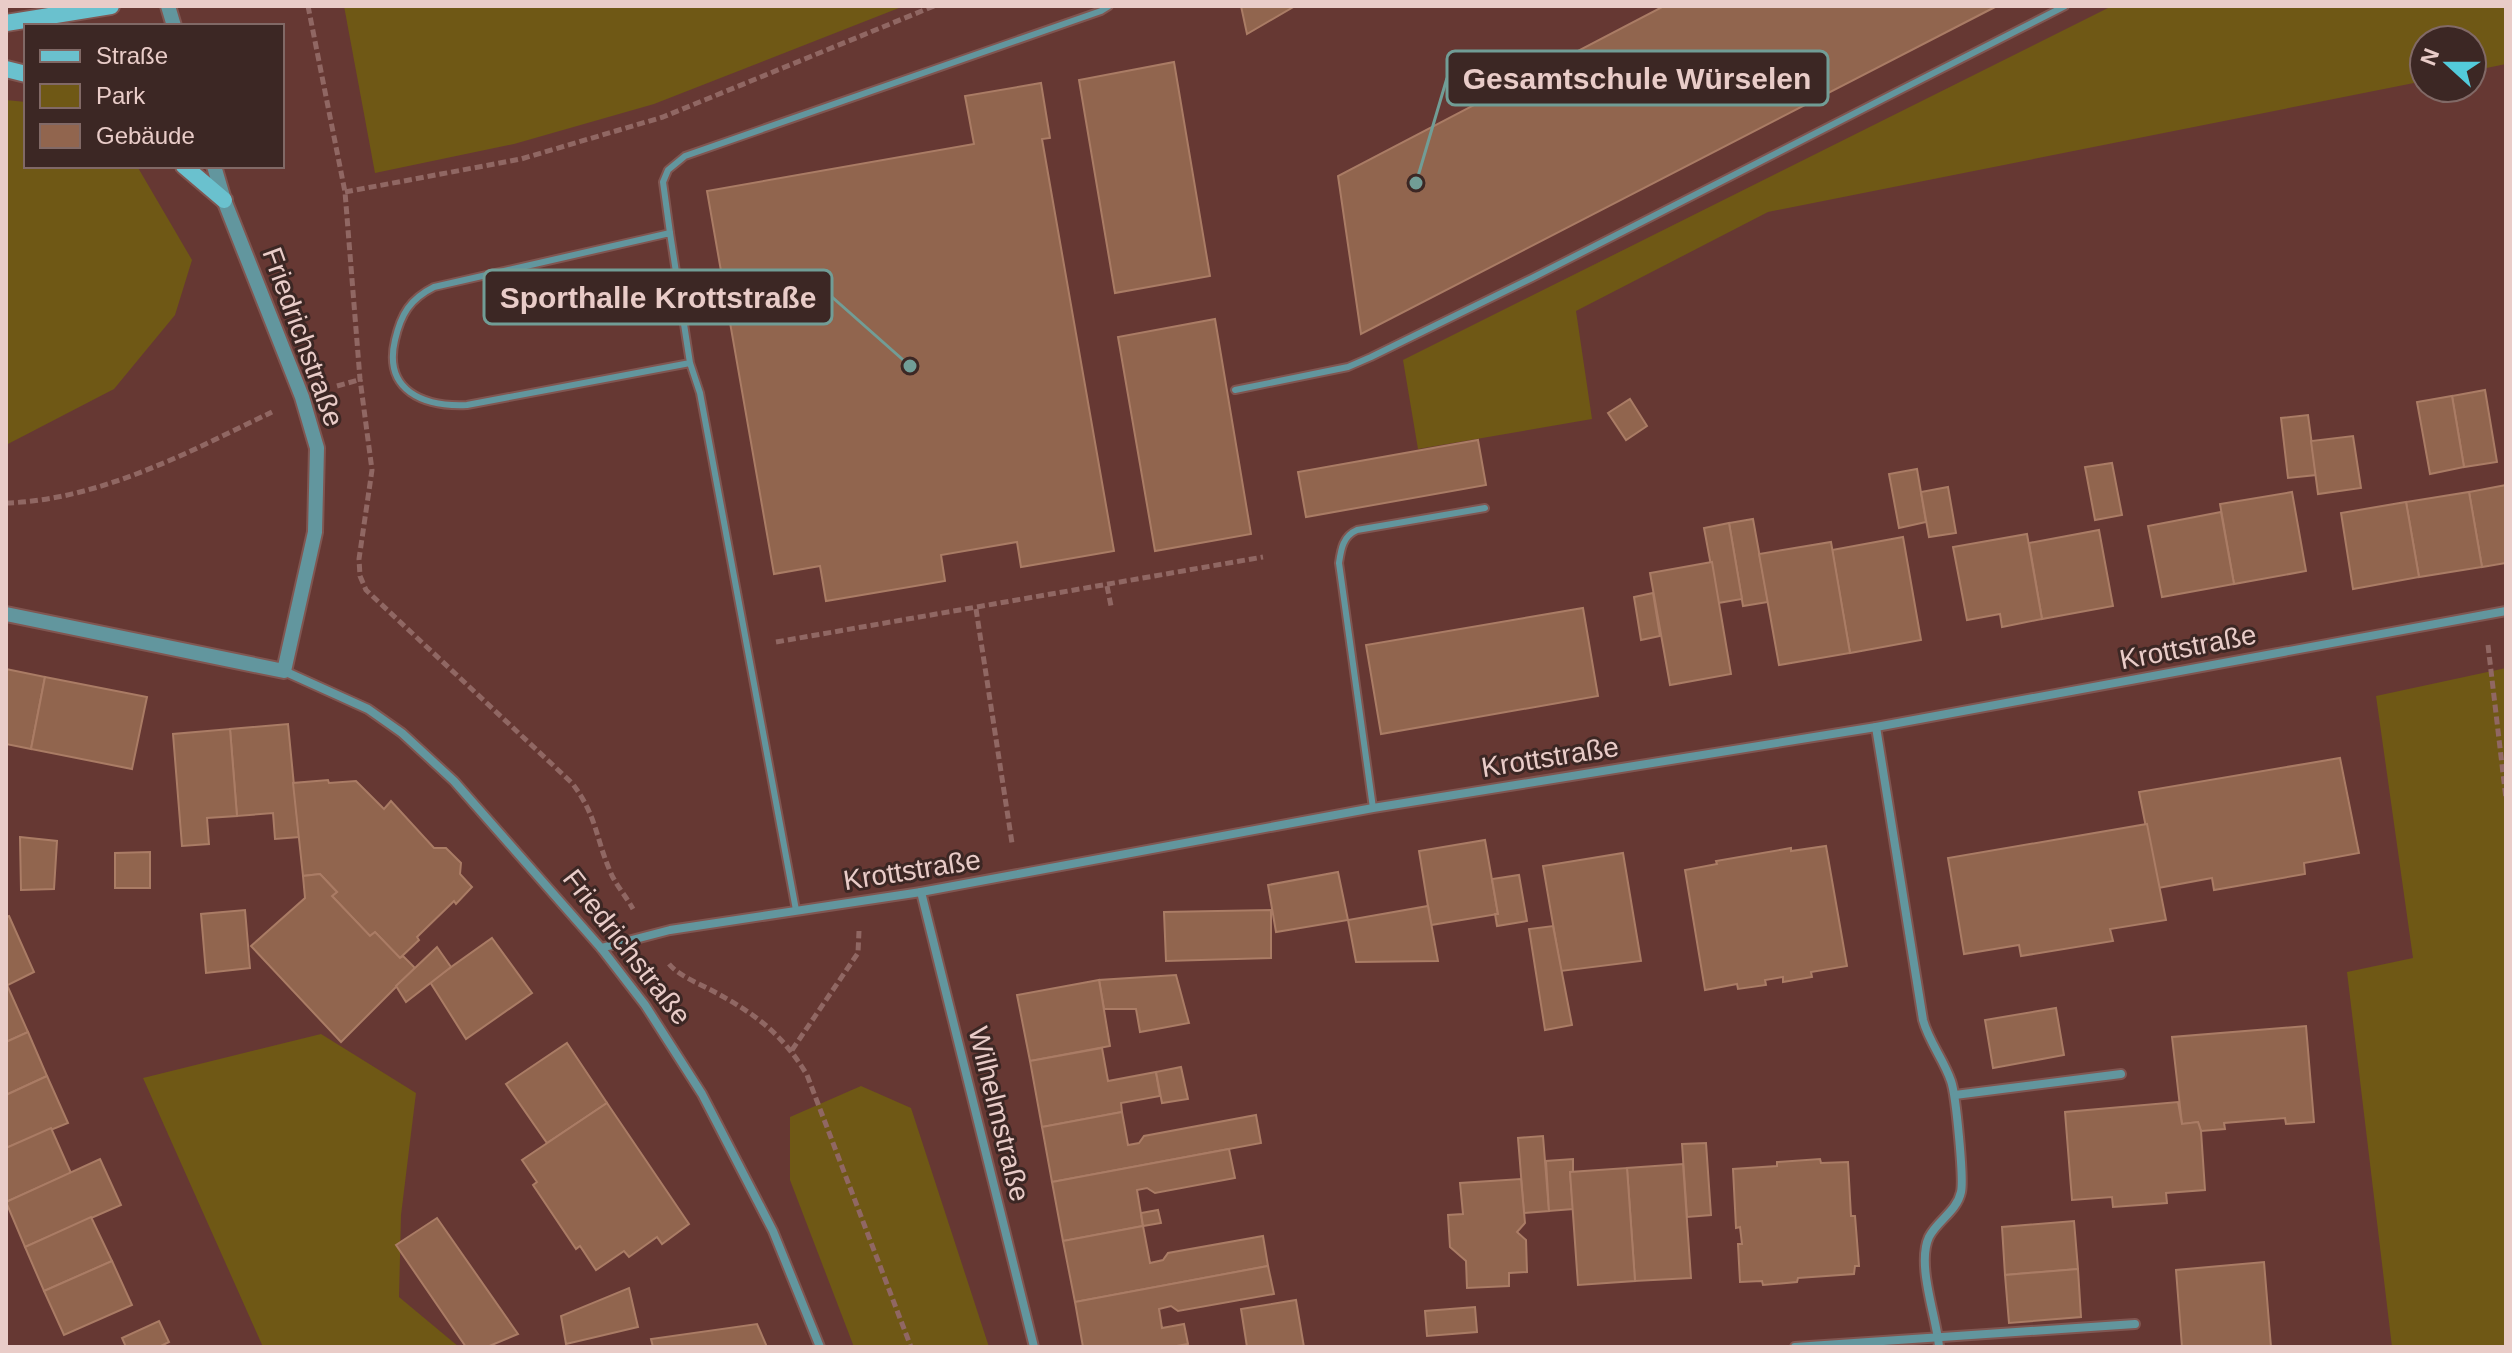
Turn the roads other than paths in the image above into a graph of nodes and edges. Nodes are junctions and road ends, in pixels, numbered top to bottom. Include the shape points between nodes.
1 (23, 6) edge
2 (111, 6) edge
3 (1109, 6) edge
4 (2065, 6) edge
5 (6, 22) edge
6 (186, 168) edge
7 (215, 168) edge
8 (224, 200) junction
9 (670, 233) junction
10 (690, 363) junction
11 (1235, 390) dead end
12 (1485, 508) dead end
13 (2506, 611) edge
14 (6, 614) edge
15 (284, 671) junction
16 (1876, 727) junction
17 (1373, 808) junction
18 (921, 892) junction
19 (796, 910) junction
20 (601, 948) junction
21 (2121, 1074) dead end
22 (1955, 1095) junction
23 (2135, 1324) dead end
24 (1939, 1342) edge
25 (820, 1347) edge
26 (1034, 1347) edge
27 (1795, 1347) edge

1 - 5 main road
2 - 5 main road
3 - 9 lane via 685,156 663,182
4 - 11 lane via 1371,357 1348,367
6 - 8 main road
7 - 8 street, Friedrichstraße
8 - 15 street, Friedrichstraße via 317,448 315,532
9 - 10 lane
9 - 10 lane via 434,287 412,301 401,317 393,372 407,391 446,406
10 - 19 lane via 700,393
12 - 17 lane via 1357,530 1341,549
13 - 16 street, Krottstraße
14 - 15 street, Friedrichstraße
15 - 20 street, Friedrichstraße via 368,709 402,733 454,781
16 - 17 street, Krottstraße
16 - 22 street via 1923,1020
17 - 18 street, Krottstraße
18 - 19 street, Krottstraße
18 - 26 street, Wilhelmstraße
19 - 20 street, Krottstraße via 649,934
20 - 25 street, Friedrichstraße via 702,1094 773,1231
21 - 22 street
22 - 24 street via 1961,1192 1927,1242 1927,1292
23 - 24 street
24 - 27 street

